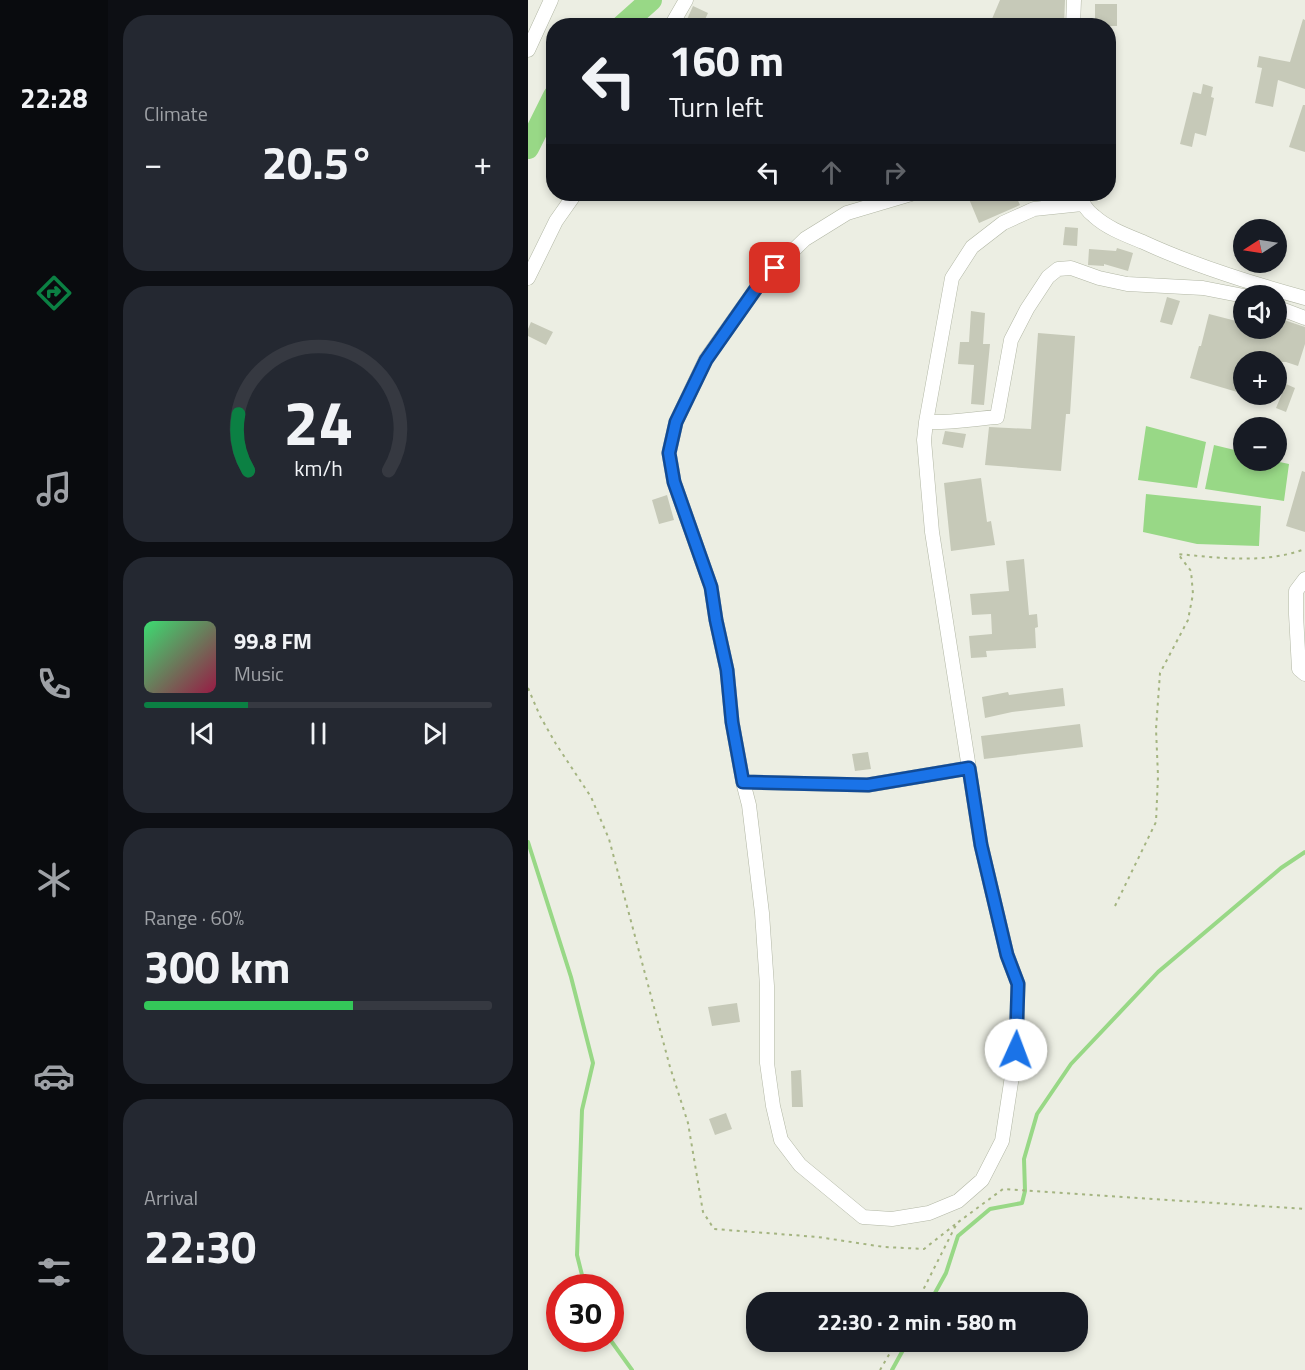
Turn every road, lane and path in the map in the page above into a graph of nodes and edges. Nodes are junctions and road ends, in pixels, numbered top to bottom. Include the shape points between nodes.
1 (551, 0) edge
2 (686, 0) edge
3 (1074, 0) edge
4 (676, 18) edge
5 (1073, 18) edge
6 (528, 50) edge
7 (569, 201) edge
8 (887, 201) edge
9 (1077, 201) edge
10 (528, 278) edge
11 (1233, 294) edge
12 (1305, 298) edge
13 (1287, 311) edge
14 (1305, 318) edge
15 (926, 422) junction
16 (1305, 549) edge
17 (1305, 579) edge
18 (1305, 674) edge
19 (528, 688) edge
20 (969, 768) junction
21 (743, 782) junction
22 (1115, 906) dead end
23 (1305, 1209) edge
24 (957, 1223) junction
25 (922, 1292) edge
26 (891, 1352) edge
27 (880, 1370) edge

1 - 6 street
2 - 4 street
3 - 5 street
7 - 10 street
8 - 21 street via 847,213 805,239 760,283 706,360 676,422 669,453 674,482 711,587
9 - 12 street via 1111,228 1172,255
9 - 15 street via 1034,208 1003,223 972,247 952,278
11 - 15 street via 1203,288 1127,284 1071,268 1058,269 1048,277 1011,340 997,417 955,423
13 - 14 street
15 - 20 street via 932,532
16 - 22 path via 1256,558 1178,554 1191,571 1193,594 1188,620 1160,673 1156,822
17 - 18 street via 1296,591 1296,614 1299,669
19 - 24 path via 556,744 591,797 609,839 688,1123 703,1212 714,1229 924,1249
20 - 21 street via 868,785
20 - 21 street via 981,845 1007,955 1018,984 1011,1089 1002,1141 982,1180 958,1201 929,1213 892,1219 863,1217 800,1165 782,1140 767,1063 762,913
23 - 24 path via 1002,1189
24 - 25 path
26 - 27 path

